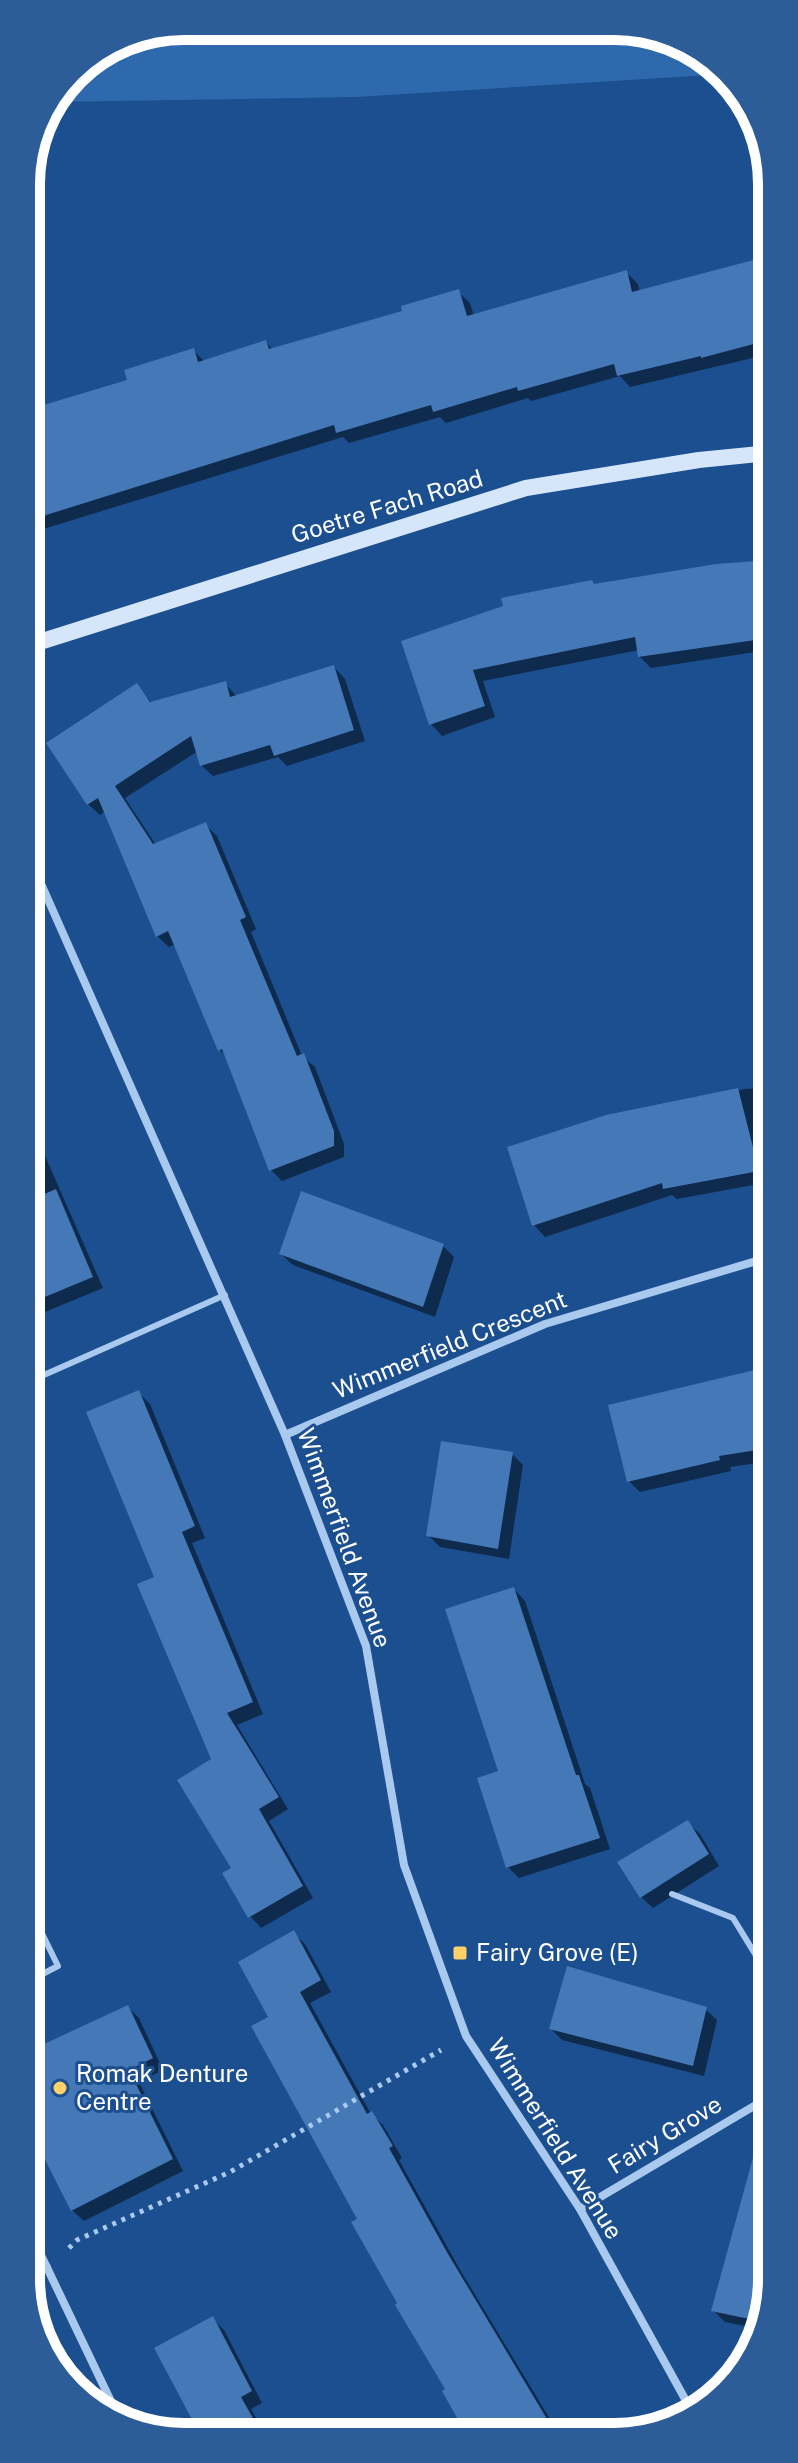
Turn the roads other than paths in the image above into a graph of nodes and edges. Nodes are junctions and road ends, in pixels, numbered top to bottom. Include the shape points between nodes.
1 (758, 454) edge
2 (40, 642) edge
3 (40, 881) edge
4 (758, 1261) edge
5 (225, 1295) junction
6 (40, 1377) edge
7 (285, 1435) junction
8 (672, 1894) dead end
9 (40, 1929) edge
10 (758, 1959) edge
11 (40, 1975) edge
12 (758, 2104) edge
13 (580, 2209) junction
14 (40, 2253) edge
15 (47, 2267) junction
16 (40, 2270) edge
17 (687, 2403) edge
18 (112, 2404) edge

1 - 2 street, Goetre Fach Road via 526,488
3 - 5 street, Wimmerfield Avenue
4 - 7 street, Wimmerfield Crescent via 545,1324
5 - 6 lane
5 - 7 street, Wimmerfield Avenue
7 - 13 street, Wimmerfield Avenue via 366,1646 404,1865 466,2036
8 - 10 lane via 733,1918
9 - 11 lane via 58,1966
12 - 13 street, Fairy Grove
13 - 17 street, Wimmerfield Avenue
14 - 15 street
15 - 16 street
15 - 18 street

